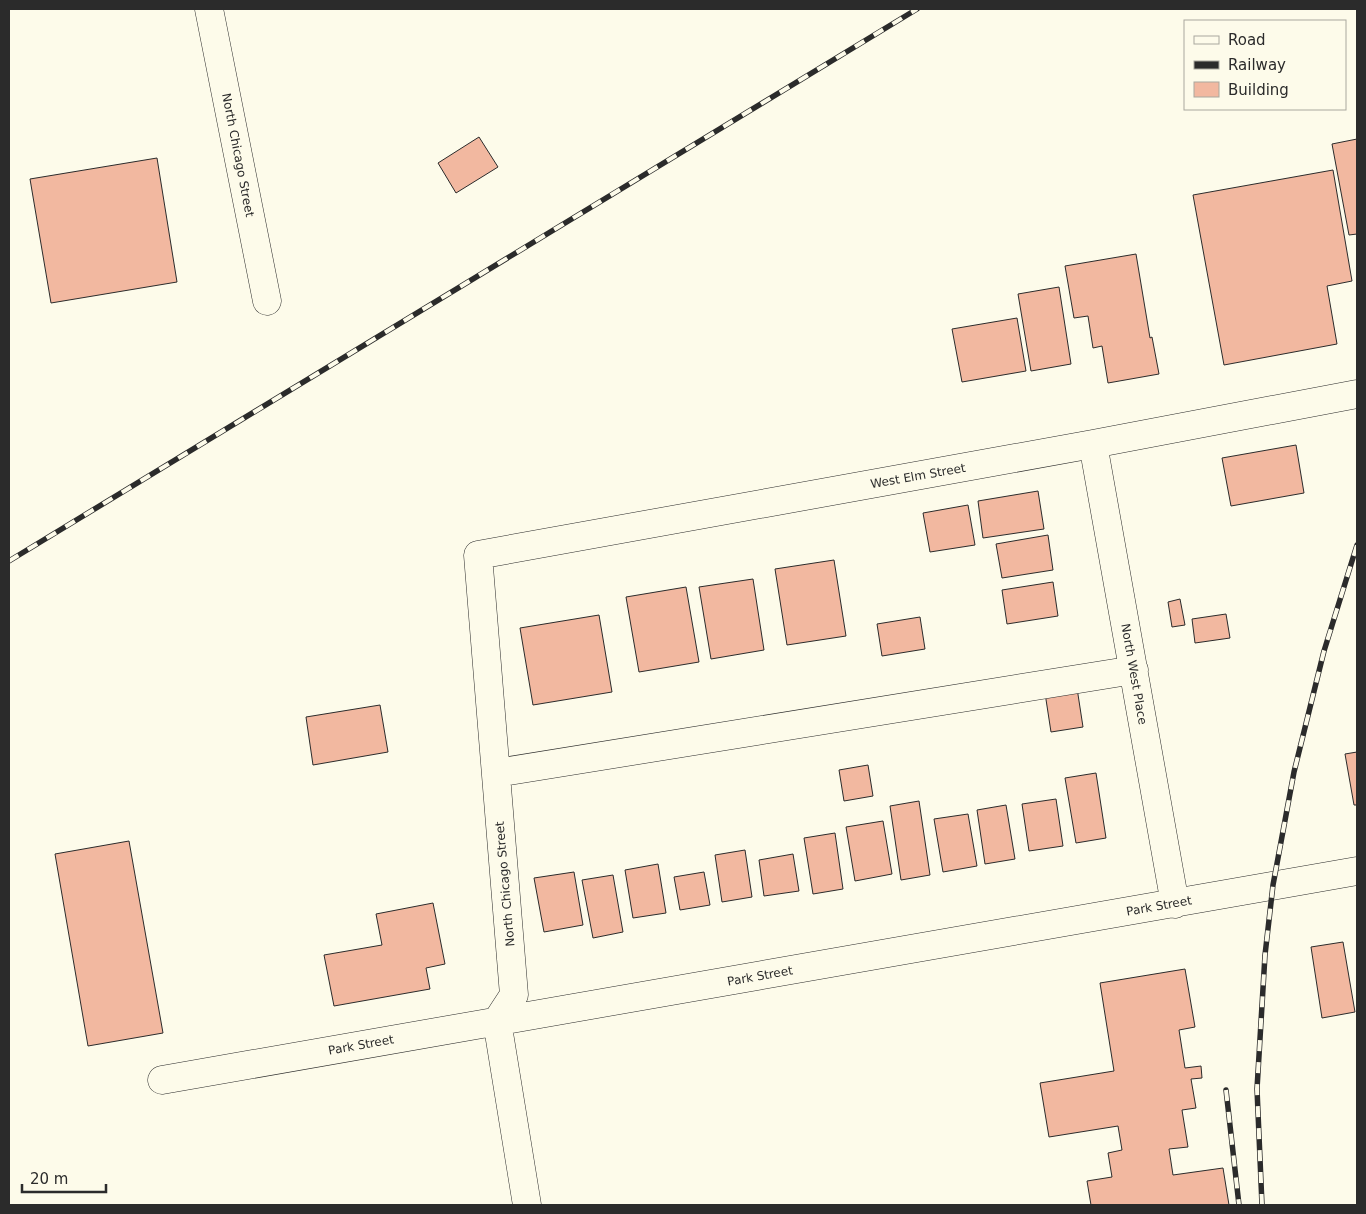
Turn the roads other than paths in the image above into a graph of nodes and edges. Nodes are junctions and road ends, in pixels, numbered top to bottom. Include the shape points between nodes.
1 (209, 9) edge
2 (267, 301) dead end
3 (1357, 394) edge
4 (1093, 444) junction
5 (478, 555) joint
6 (1134, 670) junction
7 (496, 773) junction
8 (1357, 871) edge
9 (1175, 904) junction
10 (497, 1021) junction
11 (162, 1080) dead end
12 (527, 1205) edge

1 - 2 street, North Chicago Street
3 - 4 street, West Elm Street
4 - 5 street, West Elm Street
4 - 6 street, North West Place
5 - 7 street, North Chicago Street
6 - 7 street
6 - 9 street, North West Place
7 - 10 street, North Chicago Street via 514,995
8 - 9 street, Park Street
9 - 10 street, Park Street
10 - 11 street, Park Street
10 - 12 street

